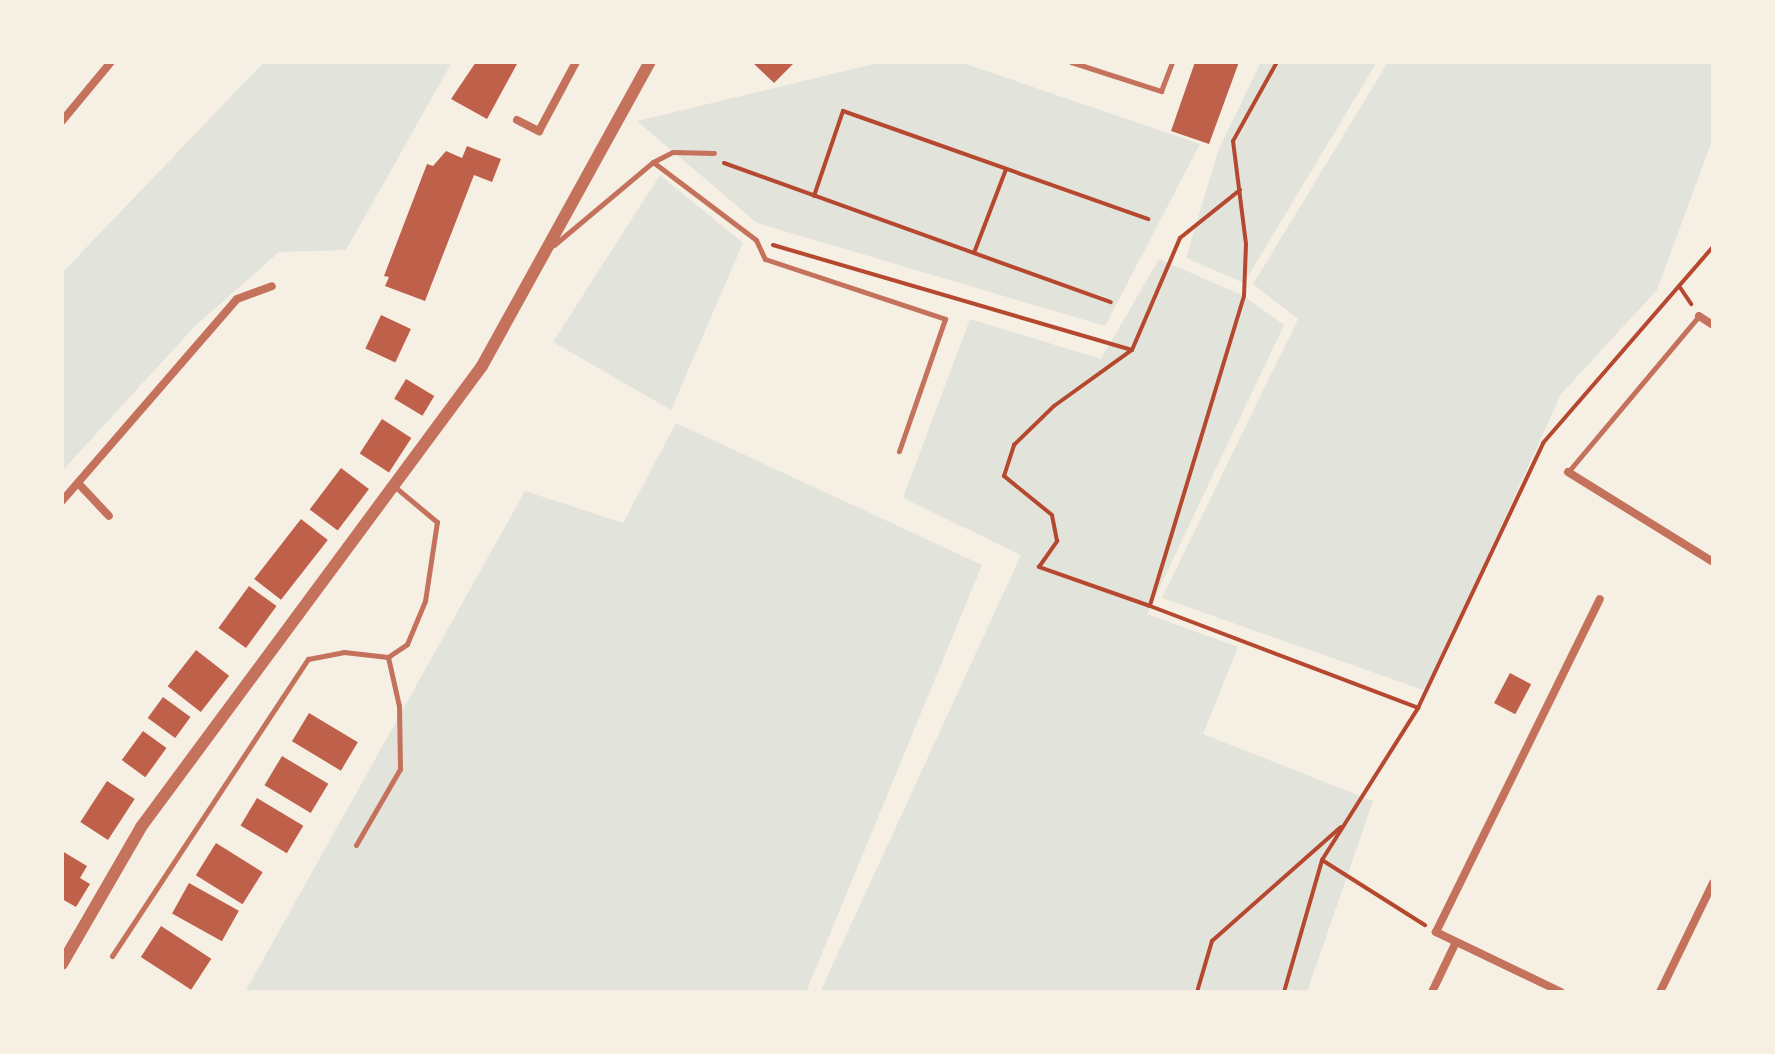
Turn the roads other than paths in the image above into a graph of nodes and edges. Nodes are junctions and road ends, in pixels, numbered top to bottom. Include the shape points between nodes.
1 (111, 62) edge
2 (576, 62) edge
3 (650, 62) edge
4 (1071, 62) edge
5 (1172, 62) edge
6 (517, 120) dead end
7 (62, 121) edge
8 (714, 153) road end
9 (653, 162) junction
10 (544, 253) junction
11 (272, 286) dead end
12 (1699, 316) joint
13 (1713, 325) edge
14 (899, 451) dead end
15 (1568, 472) joint
16 (78, 483) junction
17 (393, 486) junction
18 (62, 501) edge
19 (109, 516) dead end
20 (1713, 562) edge
21 (1600, 599) dead end
22 (388, 657) junction
23 (356, 845) dead end
24 (1713, 883) edge
25 (1456, 942) junction
26 (112, 956) dead end
27 (62, 964) edge
28 (1432, 992) edge
29 (1561, 992) edge
30 (1660, 992) edge

1 - 7 street
2 - 6 street via 539,131
3 - 10 street
4 - 5 lane via 1161,91
8 - 9 lane via 673,152
9 - 10 lane
9 - 14 lane via 756,240 765,259 945,319
10 - 17 street via 482,366
11 - 16 street via 237,299
12 - 13 street
12 - 15 lane
15 - 20 street
16 - 18 street
16 - 19 street
17 - 22 lane via 437,522 425,601 407,644
17 - 27 street via 141,827
21 - 25 street via 1436,932
22 - 23 lane via 399,706 400,769
22 - 26 lane via 344,652 308,659
24 - 30 street
25 - 28 street
25 - 29 street

